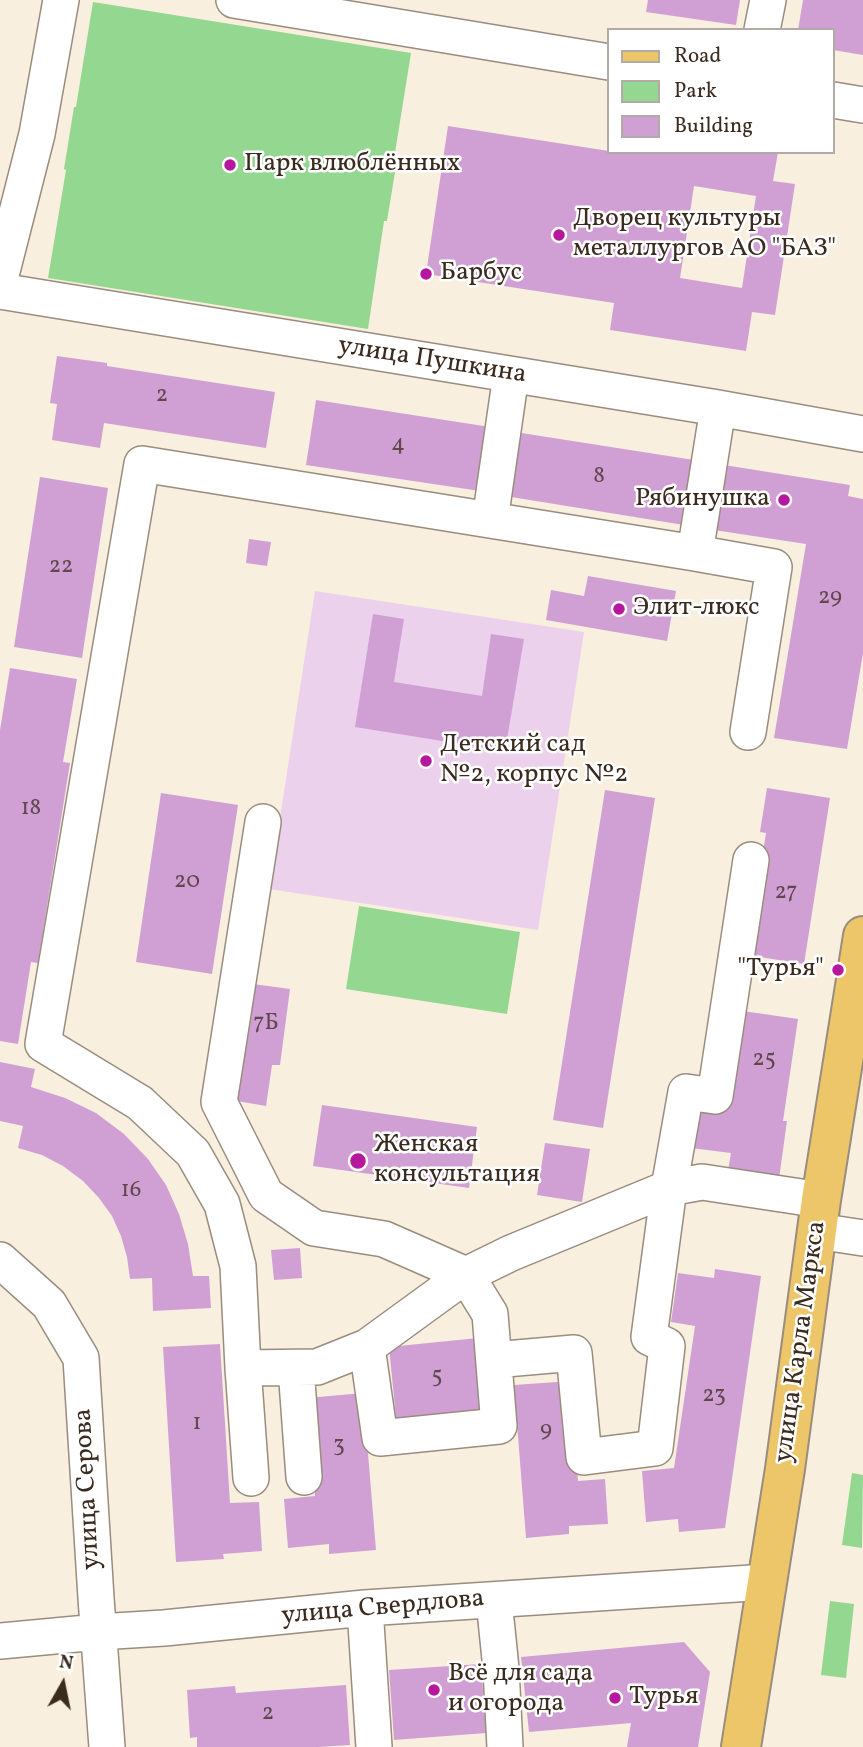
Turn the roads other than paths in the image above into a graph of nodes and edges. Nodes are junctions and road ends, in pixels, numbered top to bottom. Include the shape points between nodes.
1 (234, 0) edge
2 (768, 0) edge
3 (60, 8) edge
4 (762, 28) edge
5 (608, 62) edge
6 (835, 100) edge
7 (863, 105) edge
8 (4, 265) edge
9 (0, 291) edge
10 (511, 375) junction
11 (718, 408) junction
12 (863, 434) edge
13 (490, 520) junction
14 (695, 553) junction
15 (747, 732) dead end
16 (263, 822) dead end
17 (751, 860) dead end
18 (863, 936) edge
19 (669, 1188) junction
20 (819, 1216) junction
21 (863, 1238) edge
22 (0, 1260) edge
23 (466, 1275) junction
24 (367, 1347) junction
25 (494, 1360) junction
26 (243, 1368) junction
27 (296, 1368) junction
28 (304, 1477) dead end
29 (251, 1478) dead end
30 (767, 1582) junction
31 (494, 1600) junction
32 (365, 1608) junction
33 (98, 1632) junction
34 (0, 1640) edge
35 (107, 1747) edge
36 (374, 1747) edge
37 (505, 1747) edge
38 (741, 1747) edge

1 - 5 street
2 - 4 street
3 - 8 street via 37,134
6 - 7 street
9 - 10 street, улица Пушкина
10 - 11 street, улица Пушкина
10 - 13 street
11 - 12 street, улица Пушкина
11 - 14 street
13 - 14 street
13 - 26 street via 142,464 43,1044 141,1103 193,1153 222,1204 238,1266
14 - 15 street via 774,567
16 - 23 street via 219,1102 266,1195 314,1228 384,1239
17 - 19 street via 715,1096 686,1092
18 - 20 main road, улица Карла Маркса
19 - 20 street via 702,1182
19 - 23 street
19 - 25 street via 649,1337 667,1346 655,1448 584,1457 574,1353
20 - 21 street
20 - 30 main road, улица Карла Маркса
22 - 33 street, улица Серова via 49,1304 81,1358
23 - 24 street
23 - 25 street via 490,1314
24 - 25 street via 380,1438 499,1426
24 - 27 street via 317,1367
26 - 27 street
26 - 29 street
27 - 28 street
30 - 31 street, улица Свердлова
30 - 38 main road, улица Карла Маркса
31 - 32 street, улица Свердлова
31 - 37 street
32 - 33 street, улица Свердлова
32 - 36 street
33 - 34 street, улица Свердлова
33 - 35 street, улица Серова

